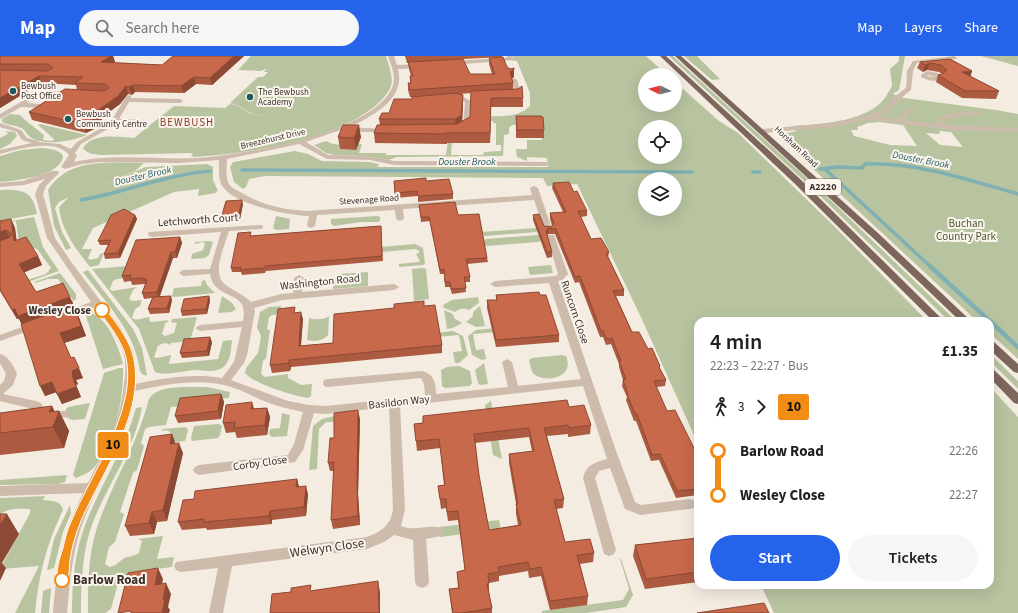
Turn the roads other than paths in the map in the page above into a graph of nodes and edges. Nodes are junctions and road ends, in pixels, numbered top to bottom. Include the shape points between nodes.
1 (391, 56) edge
2 (663, 56) edge
3 (678, 56) edge
4 (508, 58) edge
5 (954, 58) dead end
6 (449, 64) edge
7 (426, 65) edge
8 (508, 66) edge
9 (394, 67) junction
10 (909, 72) junction
11 (922, 75) dead end
12 (514, 80) edge
13 (63, 93) junction
14 (83, 94) edge
15 (506, 95) edge
16 (476, 96) edge
17 (463, 98) junction
18 (441, 99) edge
19 (386, 100) junction
20 (395, 100) edge
21 (180, 102) dead end
22 (20, 105) junction
23 (912, 108) dead end
24 (979, 113) dead end
25 (0, 117) edge
26 (870, 118) junction
27 (116, 121) junction
28 (900, 121) junction
29 (143, 122) dead end
30 (346, 126) junction
31 (2, 127) edge
32 (942, 127) junction
33 (455, 130) edge
34 (1018, 130) edge
35 (395, 131) edge
36 (762, 131) junction
37 (90, 136) junction
38 (22, 137) junction
39 (301, 142) junction
40 (48, 145) junction
41 (56, 146) junction
42 (1, 152) edge
43 (72, 153) junction
44 (224, 158) junction
45 (105, 160) junction
46 (546, 164) dead end
47 (65, 167) junction
48 (55, 173) junction
49 (4, 185) edge
50 (534, 188) dead end
51 (39, 194) junction
52 (537, 198) junction
53 (399, 208) junction
54 (313, 214) junction
55 (400, 219) dead end
56 (311, 226) dead end
57 (259, 227) dead end
58 (226, 229) junction
59 (152, 234) dead end
60 (215, 271) junction
61 (183, 273) dead end
62 (299, 278) dead end
63 (553, 280) junction
64 (495, 284) dead end
65 (394, 287) dead end
66 (297, 296) junction
67 (97, 303) junction
68 (249, 306) junction
69 (58, 317) edge
70 (935, 317) edge
71 (962, 317) edge
72 (43, 322) edge
73 (248, 324) junction
74 (200, 328) dead end
75 (0, 338) edge
76 (994, 348) edge
77 (0, 357) edge
78 (508, 362) dead end
79 (1018, 370) edge
80 (994, 376) edge
81 (224, 382) junction
82 (587, 382) junction
83 (328, 383) dead end
84 (131, 388) junction
85 (514, 390) junction
86 (0, 391) edge
87 (0, 396) edge
88 (431, 398) junction
89 (1018, 400) edge
90 (394, 402) junction
91 (310, 409) junction
92 (64, 414) dead end
93 (614, 463) junction
94 (199, 470) dead end
95 (92, 488) junction
96 (0, 491) edge
97 (689, 504) dead end
98 (393, 528) junction
99 (436, 532) dead end
100 (419, 535) junction
101 (609, 550) dead end
102 (226, 561) junction
103 (181, 566) dead end
104 (422, 582) dead end
105 (60, 613) edge
106 (216, 613) edge

1 - 9 street, Breezehurst Drive
2 - 70 main road, A2220 via 796,180
3 - 36 main road, Horsham Road / A2220
4 - 6 street
4 - 8 street
5 - 10 street via 915,62
7 - 9 street
9 - 19 street, Breezehurst Drive via 396,84
10 - 11 street
10 - 26 street via 909,89 886,109
12 - 15 street via 518,94
13 - 14 street
13 - 22 street via 43,105
13 - 22 street via 42,92
16 - 17 street
17 - 18 street
17 - 33 street via 468,102 466,126
19 - 20 street
19 - 30 street, Breezehurst Drive
21 - 27 street via 129,98
22 - 25 street
23 - 28 street
24 - 32 street via 946,116 942,119
26 - 28 street
26 - 36 street via 832,125
27 - 29 street
27 - 37 street via 110,127
28 - 32 street
30 - 35 street via 363,130
30 - 39 street, Breezehurst Drive
31 - 38 street via 20,131
32 - 34 street
36 - 71 main road, Horsham Road / A2220
37 - 41 street
37 - 43 street via 76,145
38 - 40 street
38 - 42 street
39 - 44 street, Breezehurst Drive
39 - 46 street via 326,157 370,158 398,163
40 - 41 street
40 - 42 street via 26,146
41 - 43 street, Breezehurst Drive via 66,148
43 - 45 street, Breezehurst Drive
43 - 47 street via 72,159
44 - 45 street, Breezehurst Drive
44 - 54 street, Stevenage Road via 223,179 230,189 272,209 288,213
45 - 47 street, Breezehurst Drive via 81,162
47 - 48 street, Breezehurst Drive
48 - 49 street via 29,182
48 - 51 street via 43,185
49 - 51 street via 29,187
50 - 52 street
51 - 67 street via 54,244
52 - 53 street, Stevenage Road
52 - 63 street via 562,274
53 - 54 street, Stevenage Road
53 - 55 street
54 - 56 street
57 - 58 street, Letchworth Court
58 - 59 street, Letchworth Court
58 - 60 street
60 - 61 street
60 - 68 street via 217,282
62 - 66 street
63 - 64 street, Runcorn Close
63 - 82 street, Runcorn Close
65 - 66 street, Washington Road
66 - 68 street, Washington Road via 282,297
67 - 69 street
67 - 84 street via 128,351
68 - 73 street
72 - 75 street
73 - 74 street
73 - 81 street via 240,359
76 - 79 main road
77 - 86 street via 9,366 12,374 9,382
78 - 85 street
80 - 89 main road
81 - 84 street, Basildon Way via 185,379
81 - 91 street, Basildon Way via 241,386 274,401
82 - 85 street, Basildon Way
82 - 93 street
83 - 88 street via 422,374 428,378
84 - 95 street via 120,431
85 - 88 street, Basildon Way
87 - 92 street via 37,406 43,415
88 - 90 street, Basildon Way
90 - 91 street, Basildon Way via 332,410
90 - 98 street via 399,512
91 - 94 street, Corby Close via 298,450 291,459
93 - 97 street via 632,508 646,510
93 - 101 street via 596,466 589,478
95 - 96 street
95 - 105 street via 75,523 67,550
98 - 100 street
98 - 102 street, Welwyn Close via 379,538 367,542
99 - 100 street
100 - 104 street
102 - 103 street, Welwyn Close
102 - 106 street

